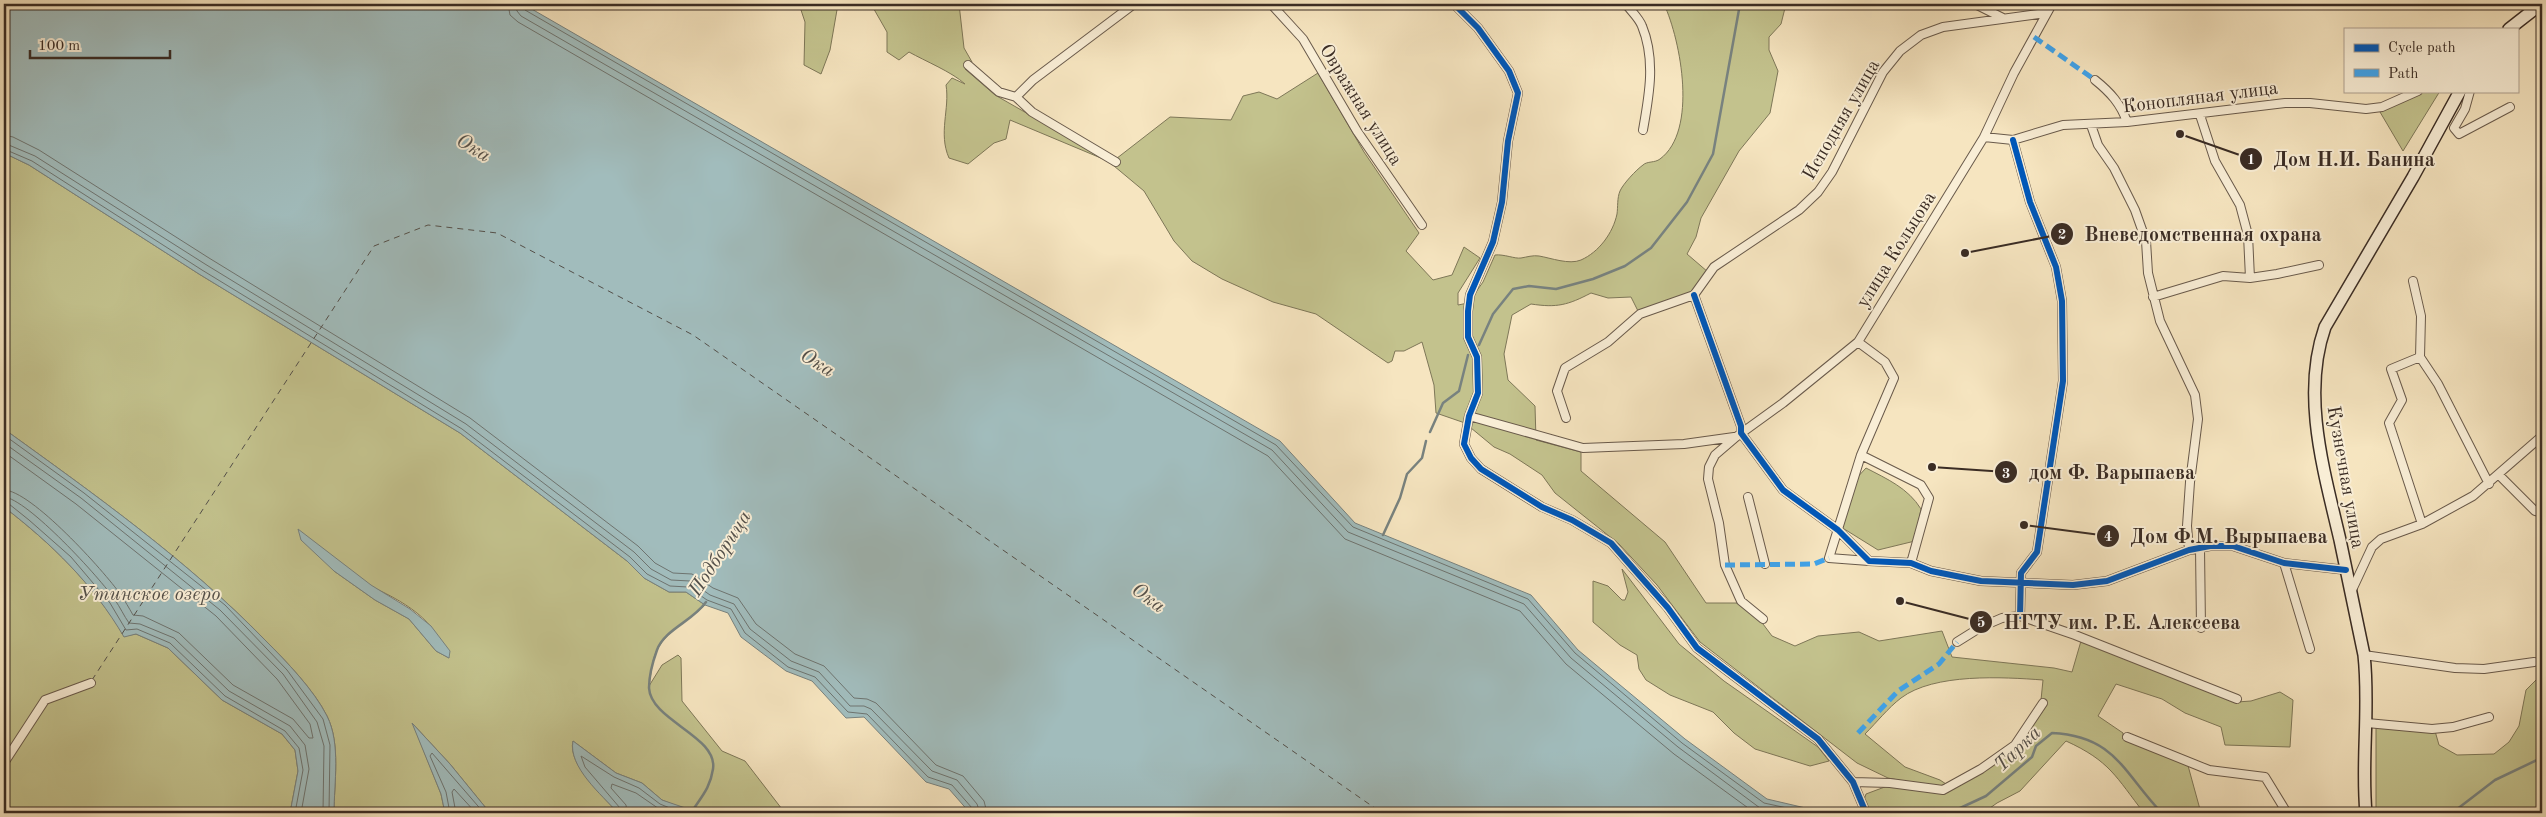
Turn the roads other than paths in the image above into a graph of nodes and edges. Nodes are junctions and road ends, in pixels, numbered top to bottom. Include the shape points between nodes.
1 (1134, 4) edge
2 (1271, 4) edge
3 (1454, 4) edge
4 (1626, 4) edge
5 (1975, 4) edge
6 (2038, 4) edge
7 (2052, 4) edge
8 (2541, 4) edge
9 (2046, 13) junction
10 (2003, 18) junction
11 (2510, 28) edge
12 (968, 65) dead end
13 (2095, 80) dead end
14 (2416, 92) edge
15 (2459, 92) edge
16 (2470, 92) edge
17 (1016, 98) junction
18 (2510, 107) dead end
19 (2200, 115) junction
20 (2127, 122) junction
21 (2091, 125) junction
22 (1643, 130) dead end
23 (1984, 137) junction
24 (2013, 140) junction
25 (1116, 162) dead end
26 (1422, 225) dead end
27 (2319, 264) dead end
28 (2250, 278) junction
29 (2413, 280) dead end
30 (1694, 295) junction
31 (2153, 297) junction
32 (1858, 342) junction
33 (2420, 357) junction
34 (1469, 416) junction
35 (1566, 418) dead end
36 (1738, 435) junction
37 (2542, 436) edge
38 (1860, 455) junction
39 (2499, 474) junction
40 (2489, 484) junction
41 (1748, 497) dead end
42 (2542, 513) edge
43 (2422, 524) junction
44 (1838, 530) junction
45 (2200, 548) junction
46 (2189, 550) junction
47 (1869, 561) junction
48 (1912, 563) junction
49 (2284, 563) junction
50 (1765, 564) dead end
51 (2346, 570) junction
52 (2019, 583) junction
53 (2351, 592) junction
54 (2020, 616) junction
55 (1764, 619) dead end
56 (2201, 628) dead end
57 (1957, 642) dead end
58 (2310, 649) dead end
59 (2364, 655) junction
60 (2534, 662) dead end
61 (90, 682) dead end
62 (2237, 699) dead end
63 (2043, 703) dead end
64 (2489, 717) dead end
65 (2367, 723) junction
66 (2127, 738) dead end
67 (4, 763) edge
68 (1852, 782) junction
69 (1866, 813) edge
70 (2287, 813) edge
71 (2366, 813) edge

1 - 17 street via 1032,80
2 - 26 street, Овражная улица via 1303,39 1357,131
3 - 34 street via 1478,28 1509,71 1518,93 1493,242 1470,295 1468,337 1478,357 1478,393
4 - 22 street via 1642,26 1651,62
5 - 10 street
6 - 9 street
7 - 9 street, улица Кольцова
8 - 11 main road
9 - 10 street, Исподняя улица
9 - 23 street, улица Кольцова
10 - 30 street, Исподняя улица via 1943,27 1922,35 1900,51 1883,72 1832,172 1818,192 1799,210 1714,267
12 - 17 street via 999,92
13 - 20 street via 2109,91
14 - 19 street, Конопляная улица via 2382,107 2366,110 2285,103
15 - 51 main road, Кузнечная улица via 2414,177 2325,327 2318,348 2315,402 2319,441
16 - 18 street via 2454,128 2459,134
17 - 25 street via 1032,112
19 - 20 street, Конопляная улица
19 - 28 street via 2215,161 2240,205 2248,235
20 - 21 street, Конопляная улица
21 - 24 street, Конопляная улица via 2063,125
21 - 31 street via 2098,145 2114,168 2135,210 2146,241
23 - 24 street, Конопляная улица
23 - 32 street, улица Кольцова
24 - 52 street via 2030,202 2056,267 2062,301 2063,381 2037,552 2020,574
27 - 28 street
28 - 31 street via 2223,276
29 - 33 street via 2422,316
30 - 35 street via 1640,314 1608,342 1565,368 1557,391
30 - 36 street via 1741,426
31 - 46 street via 2160,321 2195,394 2198,419 2190,482
32 - 36 street, улица Кольцова
32 - 38 street via 1885,362 1894,378
33 - 40 street via 2438,384
33 - 43 street via 2391,369 2402,400 2389,423
34 - 36 street, улица Кольцова via 1583,448 1684,444
34 - 68 street via 1464,444 1481,469 1610,543 1668,608 1697,648 1818,739
36 - 44 street via 1783,490
36 - 55 street, улица Кольцова via 1715,455 1708,479 1726,565 1741,602
37 - 39 street
38 - 44 street
38 - 48 street via 1921,485 1929,498
39 - 40 street
39 - 42 street via 2535,511
40 - 43 street
41 - 50 street
43 - 53 street via 2381,538 2372,547
44 - 47 street
44 - 47 street via 1829,558
45 - 46 street
45 - 49 street via 2234,546
45 - 56 street
46 - 52 street via 2107,581 2073,585
47 - 48 street
48 - 52 street via 1953,576
49 - 51 street
49 - 58 street
51 - 53 main road, Кузнечная улица
52 - 54 street
53 - 59 main road, Кузнечная улица
54 - 57 street via 2002,618
54 - 62 street
59 - 60 street via 2455,668 2493,668
59 - 65 main road, Кузнечная улица
61 - 67 street via 45,700
63 - 68 street via 2015,745 1943,790
64 - 65 street via 2432,729
65 - 71 main road, Кузнечная улица
66 - 70 street via 2209,770 2265,777
68 - 69 street

